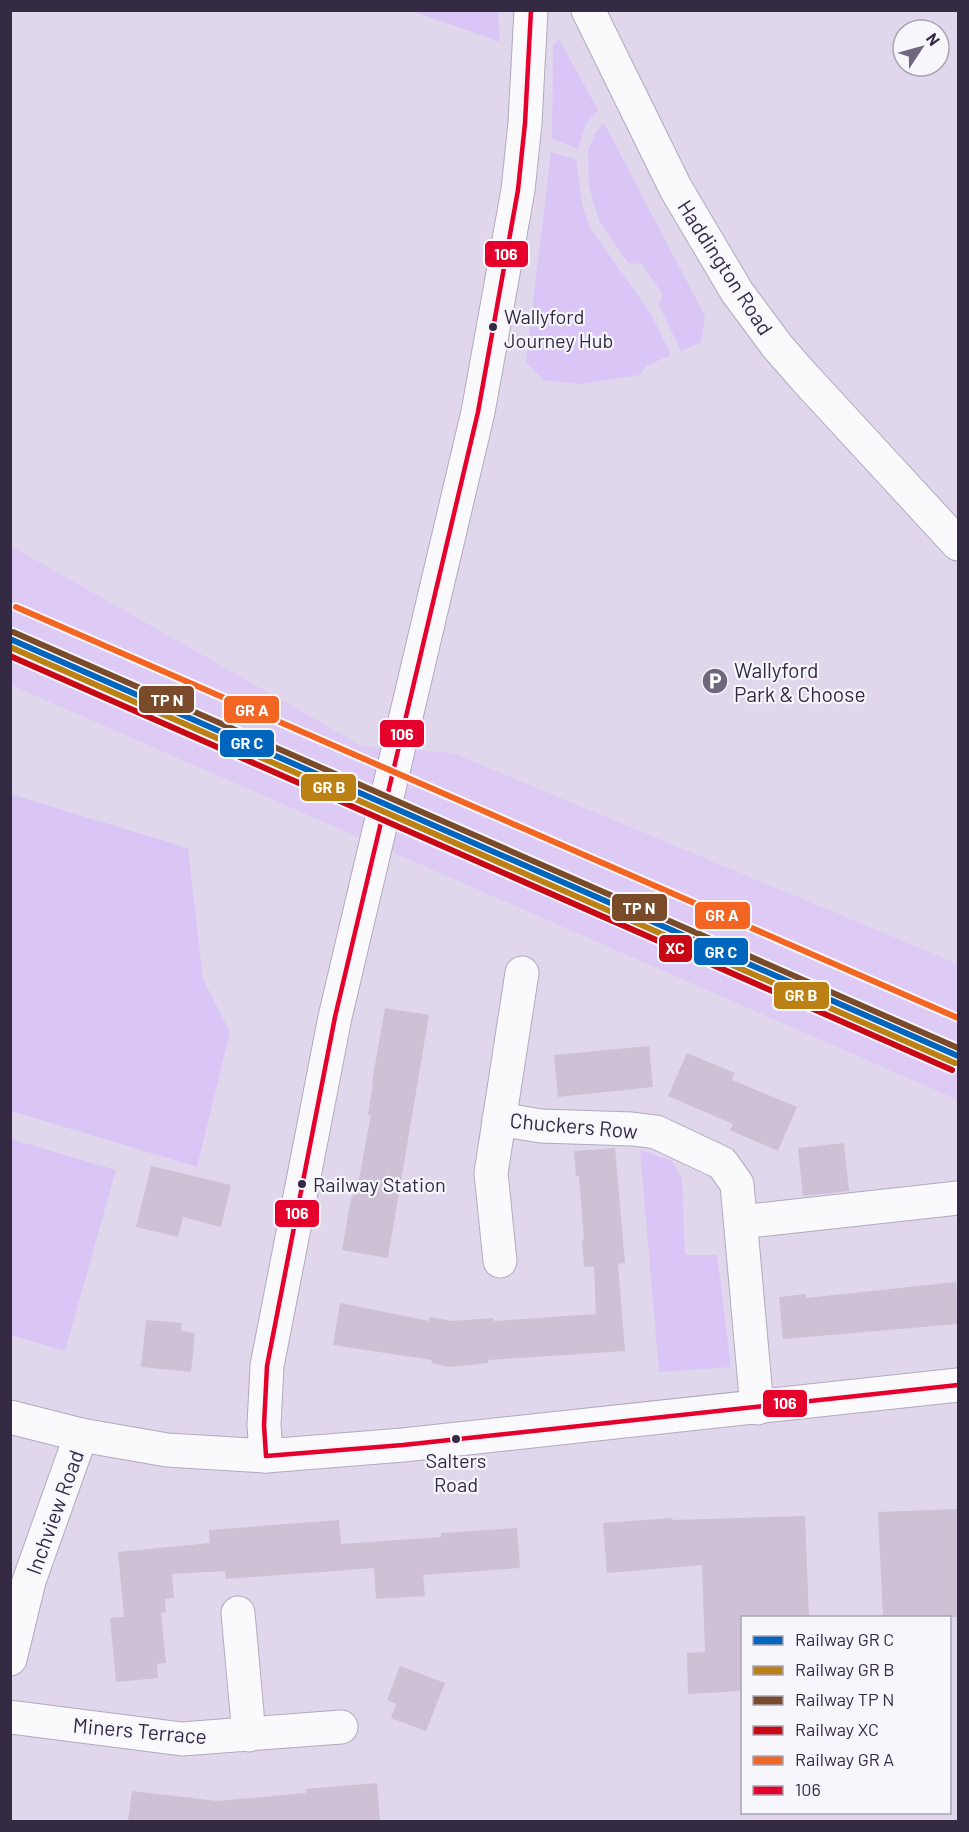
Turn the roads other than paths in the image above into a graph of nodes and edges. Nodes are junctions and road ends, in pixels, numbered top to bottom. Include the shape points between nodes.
1 (531, 10) edge
2 (588, 10) edge
3 (958, 544) edge
4 (522, 974) dead end
5 (499, 1119) junction
6 (958, 1198) edge
7 (741, 1222) junction
8 (501, 1261) dead end
9 (958, 1385) edge
10 (757, 1408) junction
11 (10, 1417) edge
12 (81, 1435) junction
13 (266, 1456) junction
14 (237, 1613) dead end
15 (10, 1659) edge
16 (10, 1717) edge
17 (341, 1727) dead end
18 (249, 1735) junction

1 - 13 street via 518,190 478,412 335,1017 269,1355
2 - 3 street, Haddington Road via 676,189 737,292 805,378
4 - 5 street, Chuckers Row
5 - 7 street, Chuckers Row via 541,1126 656,1132 722,1163 737,1184
5 - 8 street, Chuckers Row via 491,1173
6 - 7 street
7 - 10 street, Chuckers Row
9 - 10 street
10 - 13 street
11 - 12 street
12 - 13 street via 167,1450
12 - 15 street, Inchview Road via 29,1581
14 - 18 street
16 - 18 street, Miners Terrace via 182,1738
17 - 18 street, Miners Terrace

